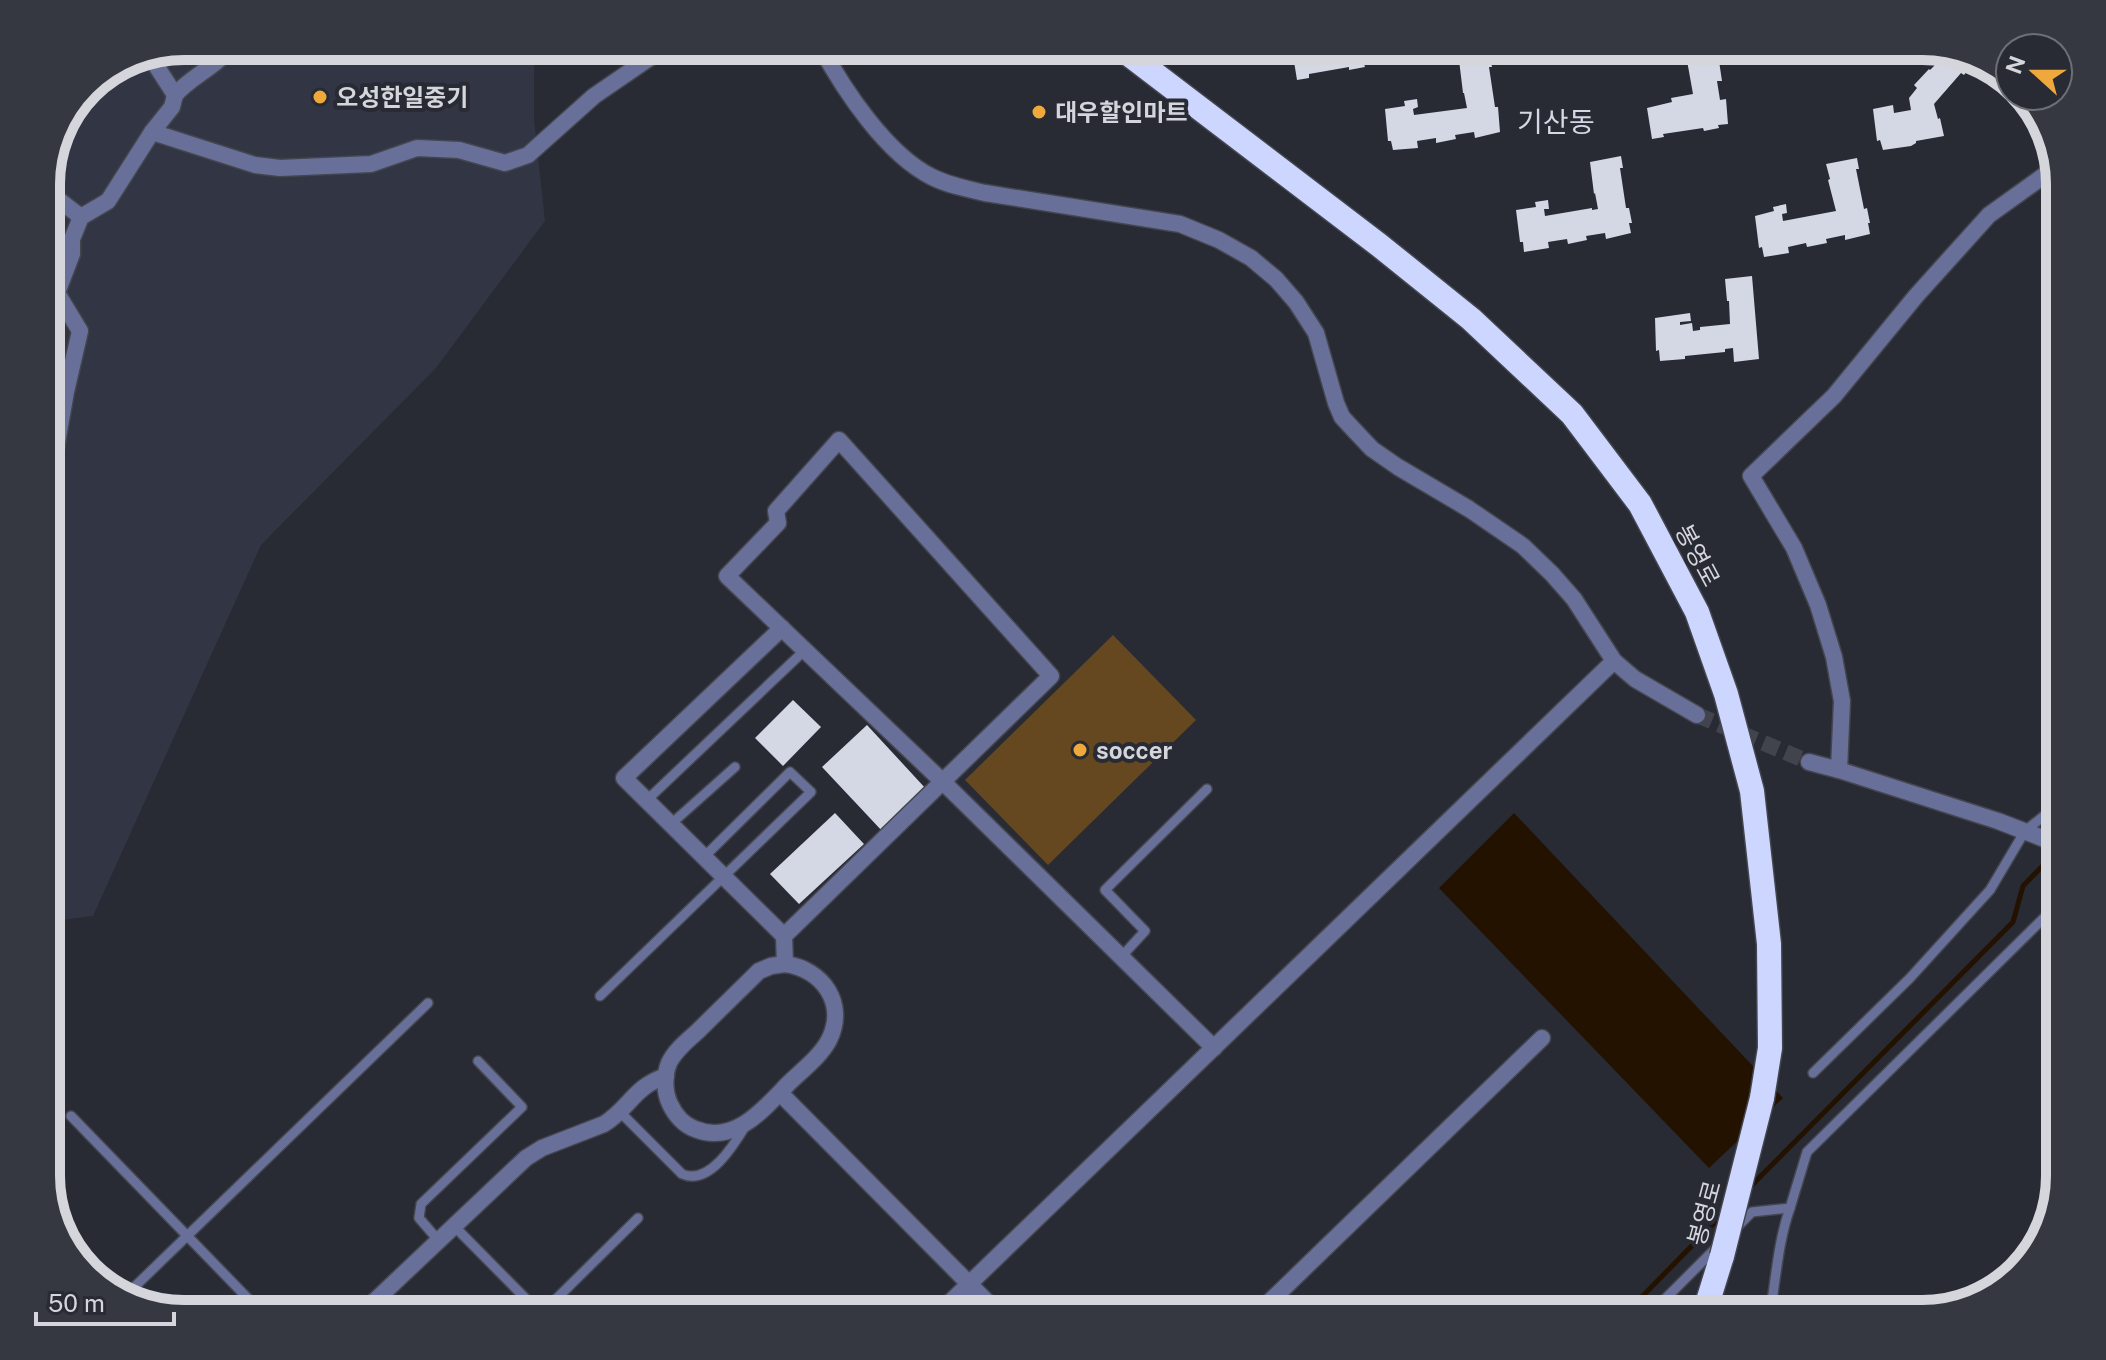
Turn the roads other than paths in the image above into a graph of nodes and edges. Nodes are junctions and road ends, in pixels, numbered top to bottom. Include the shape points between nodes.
1 (218, 60) edge
2 (647, 60) edge
3 (828, 60) edge
4 (1136, 60) edge
5 (155, 64) edge
6 (175, 95) junction
7 (152, 132) junction
8 (2045, 175) edge
9 (60, 201) edge
10 (81, 217) junction
11 (60, 285) edge
12 (60, 298) edge
13 (60, 426) edge
14 (782, 628) junction
15 (805, 650) junction
16 (1614, 661) junction
17 (1697, 715) tunnel mouth
18 (1809, 762) tunnel mouth
19 (735, 767) dead end
20 (1839, 770) junction
21 (942, 781) junction
22 (1207, 789) dead end
23 (647, 800) junction
24 (2046, 817) edge
25 (671, 824) junction
26 (2030, 833) junction
27 (2046, 839) edge
28 (704, 857) junction
29 (724, 877) junction
30 (2046, 916) edge
31 (784, 936) junction
32 (1122, 956) junction
33 (785, 964) junction
34 (600, 996) dead end
35 (428, 1003) dead end
36 (1542, 1038) dead end
37 (1214, 1048) junction
38 (478, 1061) dead end
39 (1813, 1073) dead end
40 (666, 1076) junction
41 (780, 1093) junction
42 (620, 1112) junction
43 (71, 1116) dead end
44 (748, 1123) junction
45 (1790, 1208) junction
46 (638, 1218) dead end
47 (454, 1226) junction
48 (187, 1235) junction
49 (439, 1241) junction
50 (1721, 1259) junction
51 (970, 1284) junction
52 (133, 1288) edge
53 (250, 1300) edge
54 (376, 1300) edge
55 (527, 1300) edge
56 (555, 1300) edge
57 (953, 1300) edge
58 (985, 1300) edge
59 (1271, 1300) edge
60 (1664, 1300) edge
61 (1702, 1300) edge
62 (1708, 1300) edge
63 (1717, 1300) edge
64 (1772, 1300) edge

1 - 6 street
2 - 7 street via 594,96 528,155 505,163 459,150 417,148 371,164 280,168
3 - 16 street via 862,112 912,165 933,177 985,193 1180,224 1251,258 1296,302 1316,333 1342,417 1372,449 1523,546 1574,599
4 - 50 highway, 봉영로, bridge via 1471,319 1572,414 1640,504 1697,612 1752,791 1769,944 1770,1048
5 - 6 street
6 - 7 street
7 - 10 street via 108,201
8 - 20 street via 1989,215 1834,396 1751,476 1794,548 1834,657 1842,701
9 - 10 street
10 - 11 street
12 - 13 street via 80,331
14 - 15 street
14 - 21 street via 727,576 778,523 776,511 839,440 1051,676
14 - 23 street via 624,778
15 - 21 street
15 - 23 lane
16 - 17 street
16 - 37 street
18 - 20 street
19 - 25 lane
20 - 26 street
21 - 31 street
21 - 32 street
22 - 32 lane via 1105,890 1145,931
23 - 25 street
24 - 26 lane
25 - 28 street
26 - 27 street
26 - 39 lane via 1990,890
28 - 29 street
28 - 29 lane via 790,772 811,792
29 - 31 street
29 - 34 lane
30 - 45 lane via 1807,1152
31 - 33 street
32 - 37 street
33 - 40 street via 759,971 674,1054
33 - 41 street via 812,972 823,982 835,1019 822,1049
35 - 48 lane
36 - 59 street
37 - 51 street
38 - 49 lane via 522,1107 421,1204 419,1218
40 - 42 street via 638,1090
40 - 44 street via 670,1106 692,1128 722,1134
41 - 44 street
41 - 51 street
42 - 44 lane via 682,1174 694,1177 706,1173 731,1149
42 - 47 street via 595,1129 526,1158
43 - 48 lane
45 - 60 lane via 1752,1212
45 - 64 lane via 1780,1235
46 - 56 lane
47 - 49 street
47 - 55 lane
48 - 52 lane
48 - 53 lane
49 - 54 street
50 - 61 highway
50 - 62 highway, 봉영로
50 - 63 highway
51 - 57 street
51 - 58 street

